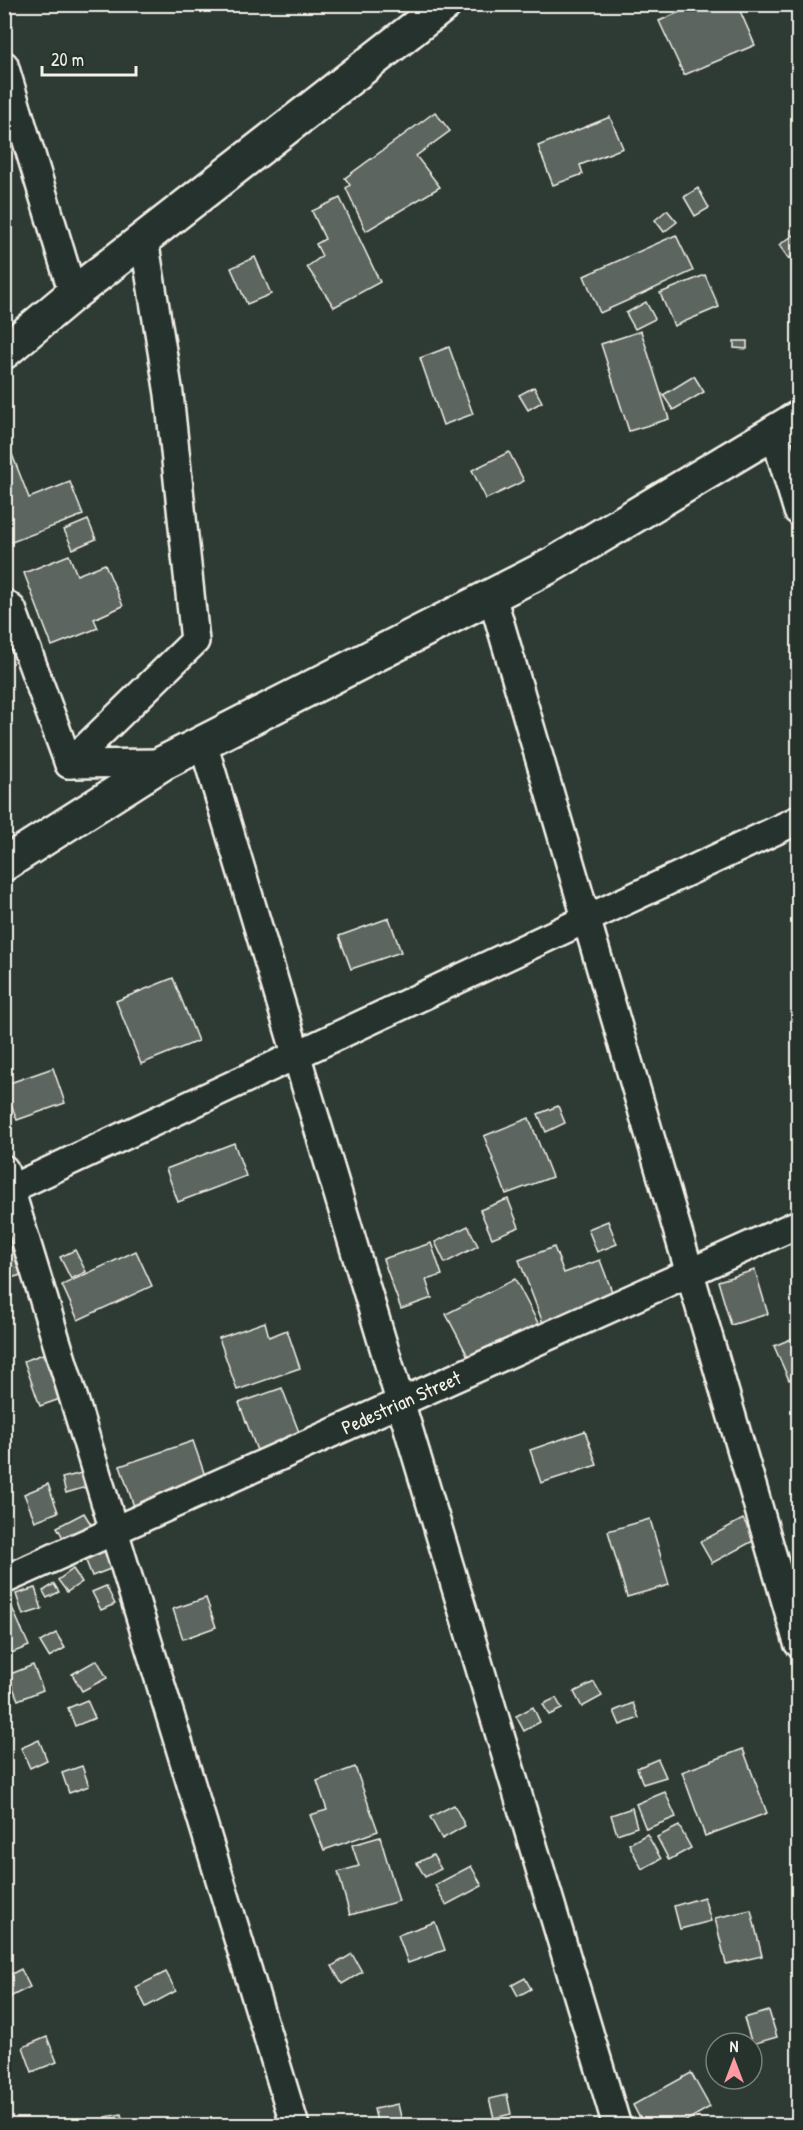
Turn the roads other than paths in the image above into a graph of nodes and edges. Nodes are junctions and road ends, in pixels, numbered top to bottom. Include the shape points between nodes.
1 (445, 4) edge
2 (4, 65) edge
3 (144, 238) junction
4 (73, 294) junction
5 (4, 352) edge
6 (786, 425) edge
7 (798, 511) edge
8 (492, 596) junction
9 (4, 603) edge
10 (203, 743) junction
11 (164, 763) junction
12 (69, 764) junction
13 (798, 820) edge
14 (4, 864) edge
15 (586, 919) junction
16 (297, 1055) junction
17 (7, 1183) edge
18 (798, 1224) edge
19 (690, 1273) junction
20 (401, 1402) junction
21 (115, 1531) junction
22 (4, 1580) edge
23 (798, 1643) edge
24 (295, 2126) edge
25 (617, 2126) edge

1 - 3 main road
2 - 4 street
3 - 4 main road
3 - 12 street via 169,394 195,641
4 - 5 main road
6 - 7 street
6 - 8 main road via 552,565
8 - 10 main road
8 - 15 street
9 - 12 street via 12,609
10 - 11 main road
10 - 16 street
11 - 12 street
11 - 14 main road
13 - 15 street
15 - 16 street
15 - 19 street
16 - 17 street
16 - 20 street
17 - 21 street
18 - 19 street, Pedestrian Street
19 - 20 street, Pedestrian Street
19 - 23 street
20 - 21 street, Pedestrian Street
20 - 25 street
21 - 22 street, Pedestrian Street
21 - 24 street

